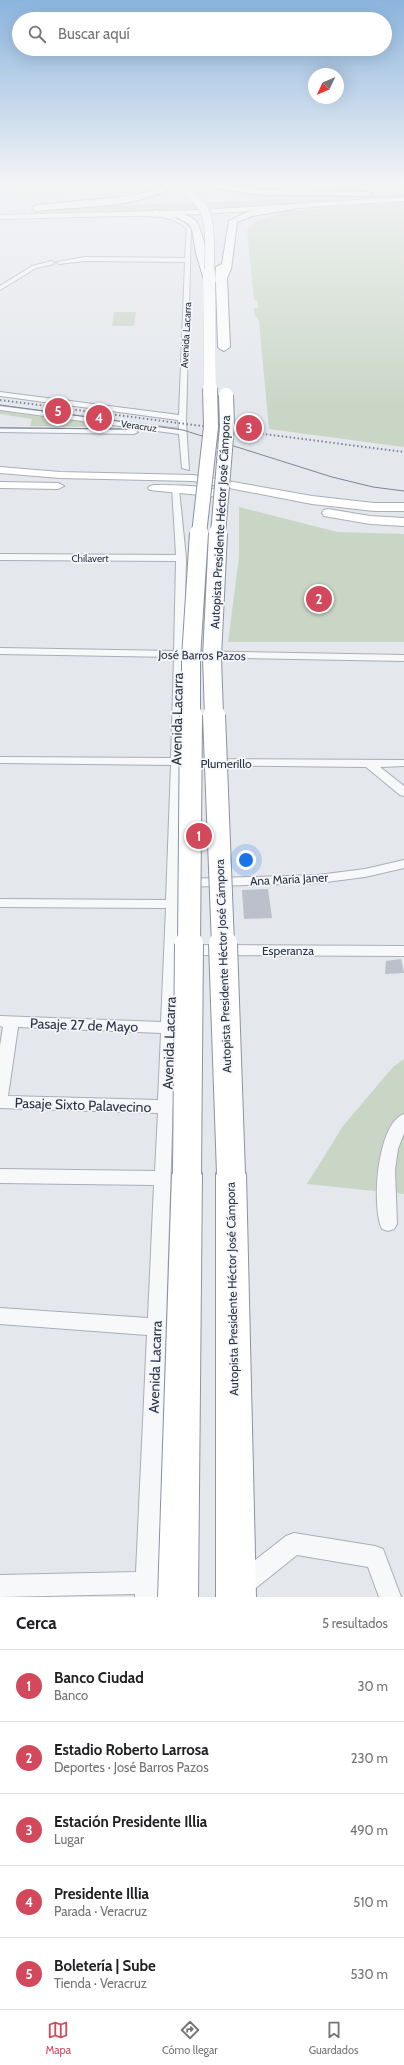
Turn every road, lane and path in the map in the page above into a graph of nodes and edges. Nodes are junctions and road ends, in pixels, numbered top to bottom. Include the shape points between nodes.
1 (188, 257) edge
2 (202, 257) edge
3 (211, 257) edge
4 (219, 257) edge
5 (228, 257) edge
6 (188, 260) junction
7 (59, 262) dead end
8 (52, 263) dead end
9 (214, 281) junction
10 (0, 288) edge
11 (0, 394) edge
12 (0, 408) edge
13 (182, 418) junction
14 (0, 430) edge
15 (183, 432) junction
16 (186, 468) junction
17 (0, 470) edge
18 (16, 472) junction
19 (216, 481) junction
20 (0, 485) edge
21 (13, 485) junction
22 (175, 489) junction
23 (404, 507) edge
24 (404, 522) edge
25 (0, 557) edge
26 (181, 558) junction
27 (0, 651) edge
28 (178, 654) junction
29 (404, 658) edge
30 (0, 760) edge
31 (177, 763) junction
32 (404, 763) edge
33 (369, 764) junction
34 (404, 792) edge
35 (404, 864) edge
36 (172, 884) junction
37 (0, 903) edge
38 (173, 904) junction
39 (172, 950) junction
40 (404, 951) edge
41 (5, 1021) edge
42 (169, 1028) junction
43 (0, 1099) edge
44 (0, 1102) edge
45 (166, 1108) junction
46 (404, 1120) edge
47 (0, 1176) edge
48 (175, 1176) junction
49 (388, 1224) dead end
50 (0, 1316) edge
51 (156, 1328) junction
52 (0, 1586) edge
53 (146, 1590) edge
54 (236, 1593) edge
55 (178, 1597) edge
56 (390, 1597) edge

1 - 6 street, Avenida Lacarra
2 - 9 highway
3 - 9 highway, Autopista Presidente Héctor José Cámpora, bridge
4 - 9 highway, Autopista Presidente Héctor José Cámpora
5 - 9 highway via 226,269
6 - 7 street via 85,259
6 - 13 street, Avenida Lacarra
8 - 10 street via 32,268
9 - 48 highway, Autopista Presidente Héctor José Cámpora, bridge via 211,427 196,561 191,658
9 - 54 highway, Autopista Presidente Héctor José Cámpora, bridge via 227,426 215,562 212,657 231,1174
11 - 13 street
12 - 15 street, Veracruz
13 - 15 street, Avenida Lacarra
14 - 15 street
15 - 16 street, Avenida Lacarra
16 - 18 main road via 44,468
16 - 19 main road via 199,470
17 - 18 main road
18 - 19 main road via 180,477
18 - 21 main road via 0,478 1,481
19 - 23 main road via 312,500 374,507
20 - 21 main road
21 - 22 main road
22 - 24 main road via 218,493 370,520
22 - 26 street, Avenida Lacarra
25 - 26 street, Chilavert
26 - 28 street, Avenida Lacarra
27 - 28 street, José Barros Pazos
28 - 29 street, José Barros Pazos
28 - 31 street, Avenida Lacarra
30 - 31 street, Plumerillo
31 - 33 street, Plumerillo
31 - 36 street, Avenida Lacarra
32 - 33 street, Plumerillo
33 - 34 street
35 - 36 street, Ana María Janer via 318,879
36 - 38 street, Avenida Lacarra
37 - 38 street
38 - 39 street, Avenida Lacarra
39 - 40 street, Esperanza
39 - 42 street, Avenida Lacarra
41 - 42 street, Pasaje 27 de Mayo
41 - 43 street
42 - 45 street, Avenida Lacarra
44 - 45 street, Pasaje Sixto Palavecino
45 - 48 street, Avenida Lacarra
46 - 49 street via 392,1138 388,1160
47 - 48 street
48 - 51 street, Avenida Lacarra
48 - 55 highway, Autopista Presidente Héctor José Cámpora
50 - 51 street
51 - 53 street, Avenida Lacarra
52 - 53 street
54 - 56 street via 294,1544 375,1557

